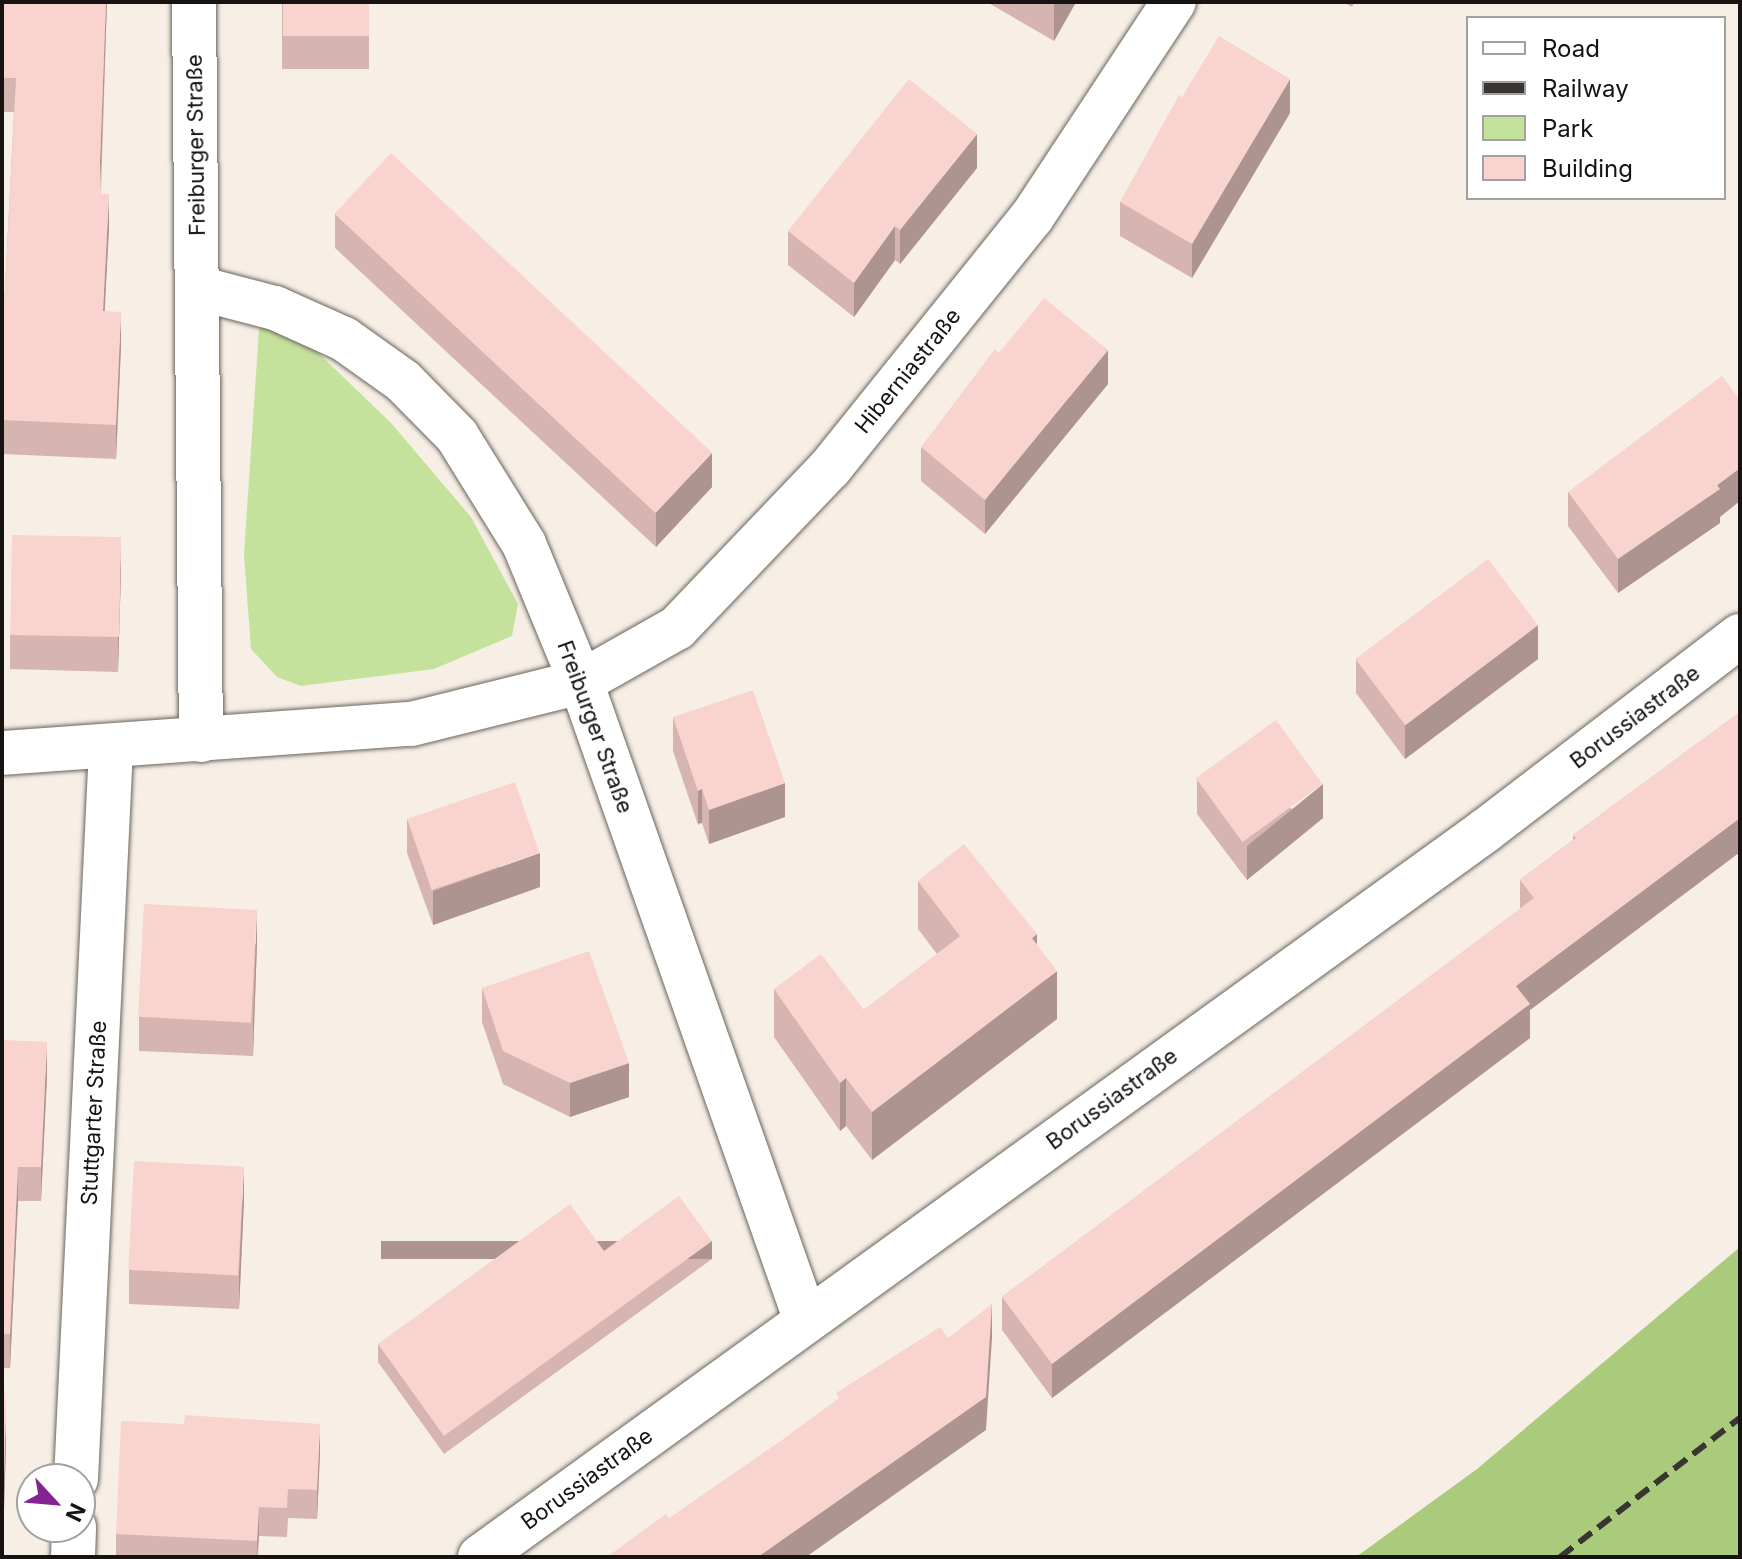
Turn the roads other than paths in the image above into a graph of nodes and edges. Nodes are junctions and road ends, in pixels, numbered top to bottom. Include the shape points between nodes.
1 (194, 2) edge
2 (1174, 2) edge
3 (198, 288) junction
4 (1740, 636) edge
5 (581, 682) junction
6 (2, 739) edge
7 (201, 740) junction
8 (93, 748) junction
9 (2, 753) edge
10 (805, 1318) junction
11 (76, 1463) edge
12 (480, 1557) edge

1 - 3 street, Freiburger Straße
2 - 5 street, Hiberniastraße via 1032,217 830,468 677,628
3 - 5 street, Freiburger Straße via 275,308 344,339 425,403 457,436 524,544
3 - 7 street, Freiburger Straße
4 - 10 street, Borussiastraße via 1486,830
5 - 7 street via 411,724
5 - 10 street, Freiburger Straße
6 - 8 street
7 - 8 street
8 - 9 street
8 - 11 street, Stuttgarter Straße
10 - 12 street, Borussiastraße

